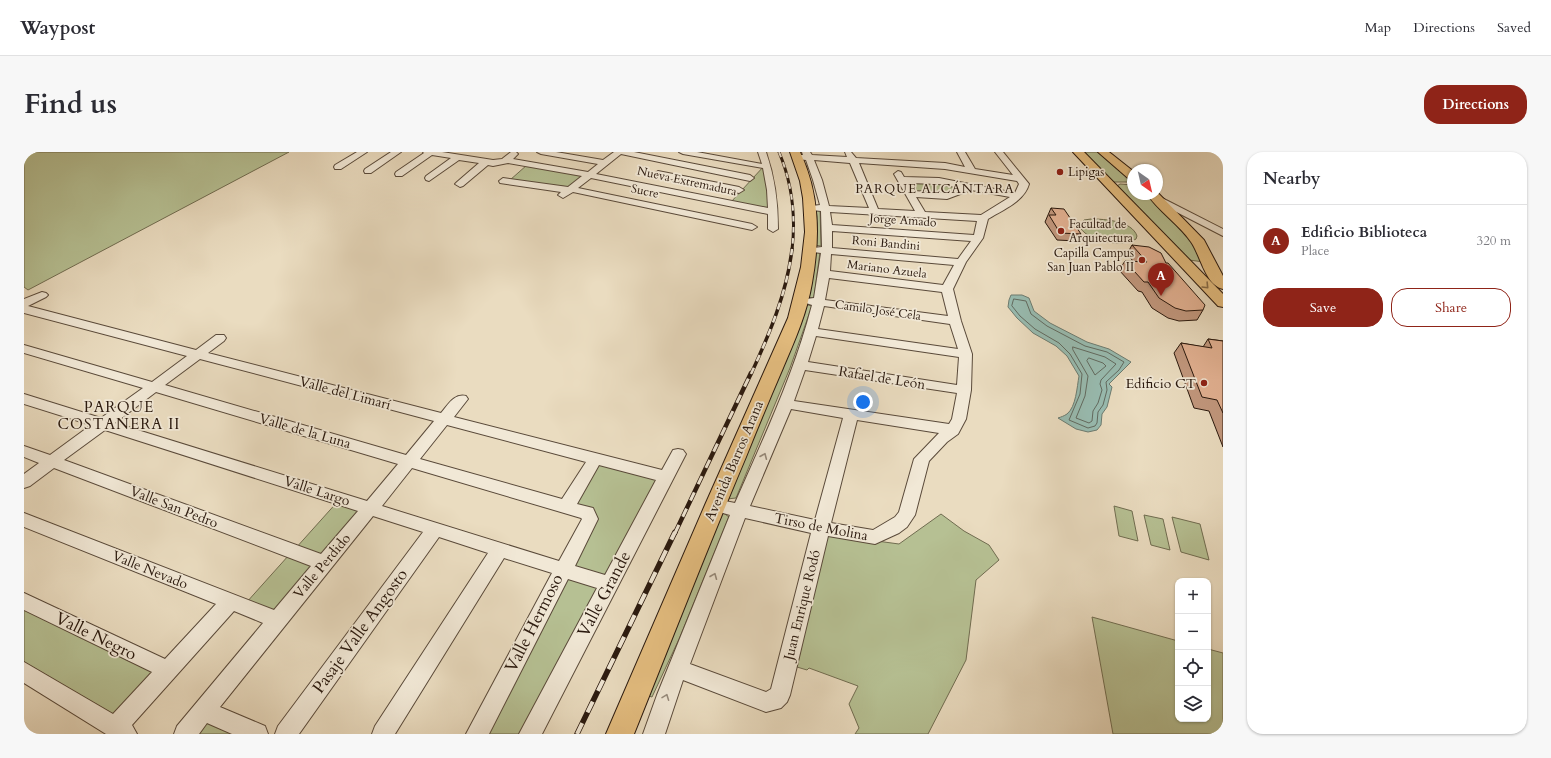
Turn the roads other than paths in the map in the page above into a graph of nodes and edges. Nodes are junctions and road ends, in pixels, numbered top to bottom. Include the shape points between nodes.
1 (363, 152) edge
2 (397, 152) edge
3 (427, 152) edge
4 (430, 152) edge
5 (517, 152) edge
6 (541, 152) edge
7 (620, 152) edge
8 (683, 152) edge
9 (847, 152) edge
10 (883, 152) edge
11 (961, 152) edge
12 (999, 152) edge
13 (1078, 152) edge
14 (1103, 152) edge
15 (802, 155) edge
16 (458, 157) junction
17 (762, 157) edge
18 (507, 160) junction
19 (853, 160) junction
20 (486, 162) junction
21 (525, 163) junction
22 (605, 163) junction
23 (891, 163) junction
24 (338, 168) dead end
25 (971, 170) junction
26 (368, 171) dead end
27 (1127, 172) edge
28 (399, 174) dead end
29 (658, 174) dead end
30 (590, 175) junction
31 (429, 178) dead end
32 (673, 178) junction
33 (750, 178) junction
34 (1019, 179) junction
35 (902, 180) junction
36 (1127, 183) edge
37 (460, 184) dead end
38 (1110, 186) junction
39 (970, 187) junction
40 (660, 188) junction
41 (739, 190) junction
42 (568, 191) junction
43 (911, 194) junction
44 (1018, 196) junction
45 (1159, 200) edge
46 (1161, 200) edge
47 (728, 203) junction
48 (818, 208) junction
49 (767, 211) dead end
50 (875, 212) junction
51 (1172, 213) junction
52 (922, 215) junction
53 (1190, 215) junction
54 (714, 218) junction
55 (983, 218) junction
56 (752, 227) dead end
57 (827, 228) junction
58 (773, 229) dead end
59 (1223, 233) edge
60 (978, 238) junction
61 (1170, 248) junction
62 (810, 249) junction
63 (827, 250) junction
64 (961, 262) junction
65 (1210, 264) junction
66 (824, 274) junction
67 (1223, 285) edge
68 (947, 289) junction
69 (42, 295) dead end
70 (801, 300) junction
71 (820, 302) junction
72 (1223, 303) edge
73 (24, 304) edge
74 (24, 309) edge
75 (955, 321) junction
76 (812, 332) junction
77 (220, 338) dead end
78 (24, 349) edge
79 (966, 354) junction
80 (199, 355) junction
81 (800, 365) junction
82 (154, 387) junction
83 (964, 390) junction
84 (461, 399) dead end
85 (24, 400) edge
86 (785, 404) junction
87 (851, 414) junction
88 (446, 419) junction
89 (103, 424) junction
90 (953, 430) junction
91 (24, 451) edge
92 (678, 454) dead end
93 (596, 458) junction
94 (53, 461) junction
95 (410, 462) junction
96 (666, 477) junction
97 (24, 482) edge
98 (715, 505) junction
99 (566, 507) junction
100 (370, 508) junction
101 (740, 511) junction
102 (587, 514) joint
103 (24, 520) edge
104 (821, 528) junction
105 (435, 529) junction
106 (500, 549) junction
107 (324, 563) junction
108 (562, 569) junction
109 (609, 584) junction
110 (24, 601) edge
111 (231, 602) junction
112 (277, 620) junction
113 (678, 669) junction
114 (168, 670) junction
115 (24, 672) edge
116 (203, 711) junction
117 (120, 731) edge
118 (185, 734) edge
119 (257, 734) edge
120 (286, 734) edge
121 (383, 734) edge
122 (477, 734) edge
123 (530, 734) edge
124 (620, 734) edge
125 (654, 734) edge

1 - 24 street
2 - 26 street
3 - 4 street, Nueva Extremadura
4 - 16 street, Nueva Extremadura
4 - 28 street
5 - 18 street
6 - 22 street
7 - 22 street
7 - 33 street
8 - 17 street
9 - 19 street
10 - 23 street
11 - 25 street
12 - 34 street
13 - 38 main road
14 - 27 main road
15 - 19 street
15 - 48 main road, Avenida Barros Arana via 812,180
16 - 20 street, Nueva Extremadura
16 - 31 street
17 - 33 street
17 - 58 street via 772,180
18 - 20 street, Nueva Extremadura
18 - 21 street, Nueva Extremadura
19 - 23 street
19 - 50 street
20 - 37 street
21 - 30 street, Nueva Extremadura
21 - 42 street, Sucre via 503,181
22 - 30 street
23 - 25 street
23 - 35 street
25 - 34 street
29 - 32 street
30 - 40 street, Nueva Extremadura
30 - 42 street
32 - 40 street
32 - 41 street
33 - 41 street
34 - 44 street via 1024,184 1024,189
35 - 39 street
35 - 43 street
36 - 38 main road via 1116,182
38 - 61 main road
39 - 43 street via 947,196
39 - 44 street
40 - 47 street, Nueva Extremadura
41 - 47 street
42 - 54 street, Sucre
43 - 52 street
44 - 55 street
45 - 51 main road
46 - 53 street
47 - 49 street, Nueva Extremadura
47 - 54 street
48 - 50 street
48 - 57 street, Avenida Barros Arana
48 - 62 main road, Avenida Barros Arana
50 - 52 street
51 - 53 street
51 - 65 main road via 1197,240
52 - 55 street
53 - 59 street
54 - 56 street, Sucre
55 - 60 street
57 - 60 street, Jorge Amado
57 - 63 street, Avenida Barros Arana
60 - 64 street
61 - 65 main road via 1179,252 1189,262
61 -> 72 main road
62 - 63 street, Roni Bandini
62 - 70 main road, Avenida Barros Arana
63 - 64 street, Roni Bandini
63 - 66 street, Avenida Barros Arana
64 - 68 street
65 - 67 main road via 1215,276
66 - 68 street, Mariano Azuela
66 - 71 street, Avenida Barros Arana
68 - 75 street, Tirso de Molina
69 - 73 street
70 - 71 street, Camilo José Cela
70 - 98 main road, Avenida Barros Arana via 796,318
71 - 75 street, Camilo José Cela
71 - 76 street, Avenida Barros Arana
74 - 80 street, Valle del Limarí
75 - 79 street, Tirso de Molina
76 - 79 street
76 - 81 street, Avenida Barros Arana
77 - 80 street
78 - 82 street, Valle de la Luna
79 - 83 street, Tirso de Molina
80 - 82 street
80 - 88 street, Valle del Limarí
81 - 83 street, Rafael de León
81 - 86 street, Avenida Barros Arana
82 - 89 street
82 - 95 street, Valle de la Luna
83 - 90 street, Tirso de Molina via 959,419
84 - 88 street, Valle Perdido
85 - 89 street, Valle Largo
86 - 87 street
101 -> 86 street, Avenida Barros Arana
87 - 90 street
87 - 104 street, Juan Enrique Rodó
88 - 93 street, Valle del Limarí
88 - 95 street, Valle Perdido
89 - 94 street
89 - 100 street, Valle Largo
90 - 104 street, Tirso de Molina via 922,459 907,515 893,528 875,537
91 - 94 street, Valle San Pedro
92 - 96 street, Valle Grande
93 - 96 street, Valle del Limarí
93 - 99 street
94 - 97 street
94 - 107 street, Valle San Pedro
95 - 99 street, Valle de la Luna
95 - 100 street, Valle Perdido
96 - 109 street, Valle Grande
98 - 101 street, Tirso de Molina
98 - 124 main road, Avenida Barros Arana
99 - 102 street, Valle de la Luna
100 - 105 street, Valle Largo
100 - 107 street, Valle Perdido
101 - 104 street, Tirso de Molina
113 -> 101 street, Avenida Barros Arana
102 - 108 street, Valle Hermoso via 590,519
103 - 111 street, Valle Nevado
104 - 113 street, Juan Enrique Rodó via 780,695 774,701 766,702
105 - 106 street, Valle Largo
105 - 120 street, Pasaje Valle Angosto
106 - 108 street, Valle Largo
106 - 121 street
107 - 112 street, Valle Perdido
108 - 109 street, Valle Largo
108 - 122 street, Valle Hermoso
109 - 123 street, Valle Grande
110 - 114 street, Valle Negro
111 - 112 street, Valle Nevado
111 - 114 street
112 - 116 street, Valle Perdido
125 -> 113 street, Avenida Barros Arana
114 - 117 street
115 - 117 street
116 - 118 street, Valle Perdido
116 - 119 street

